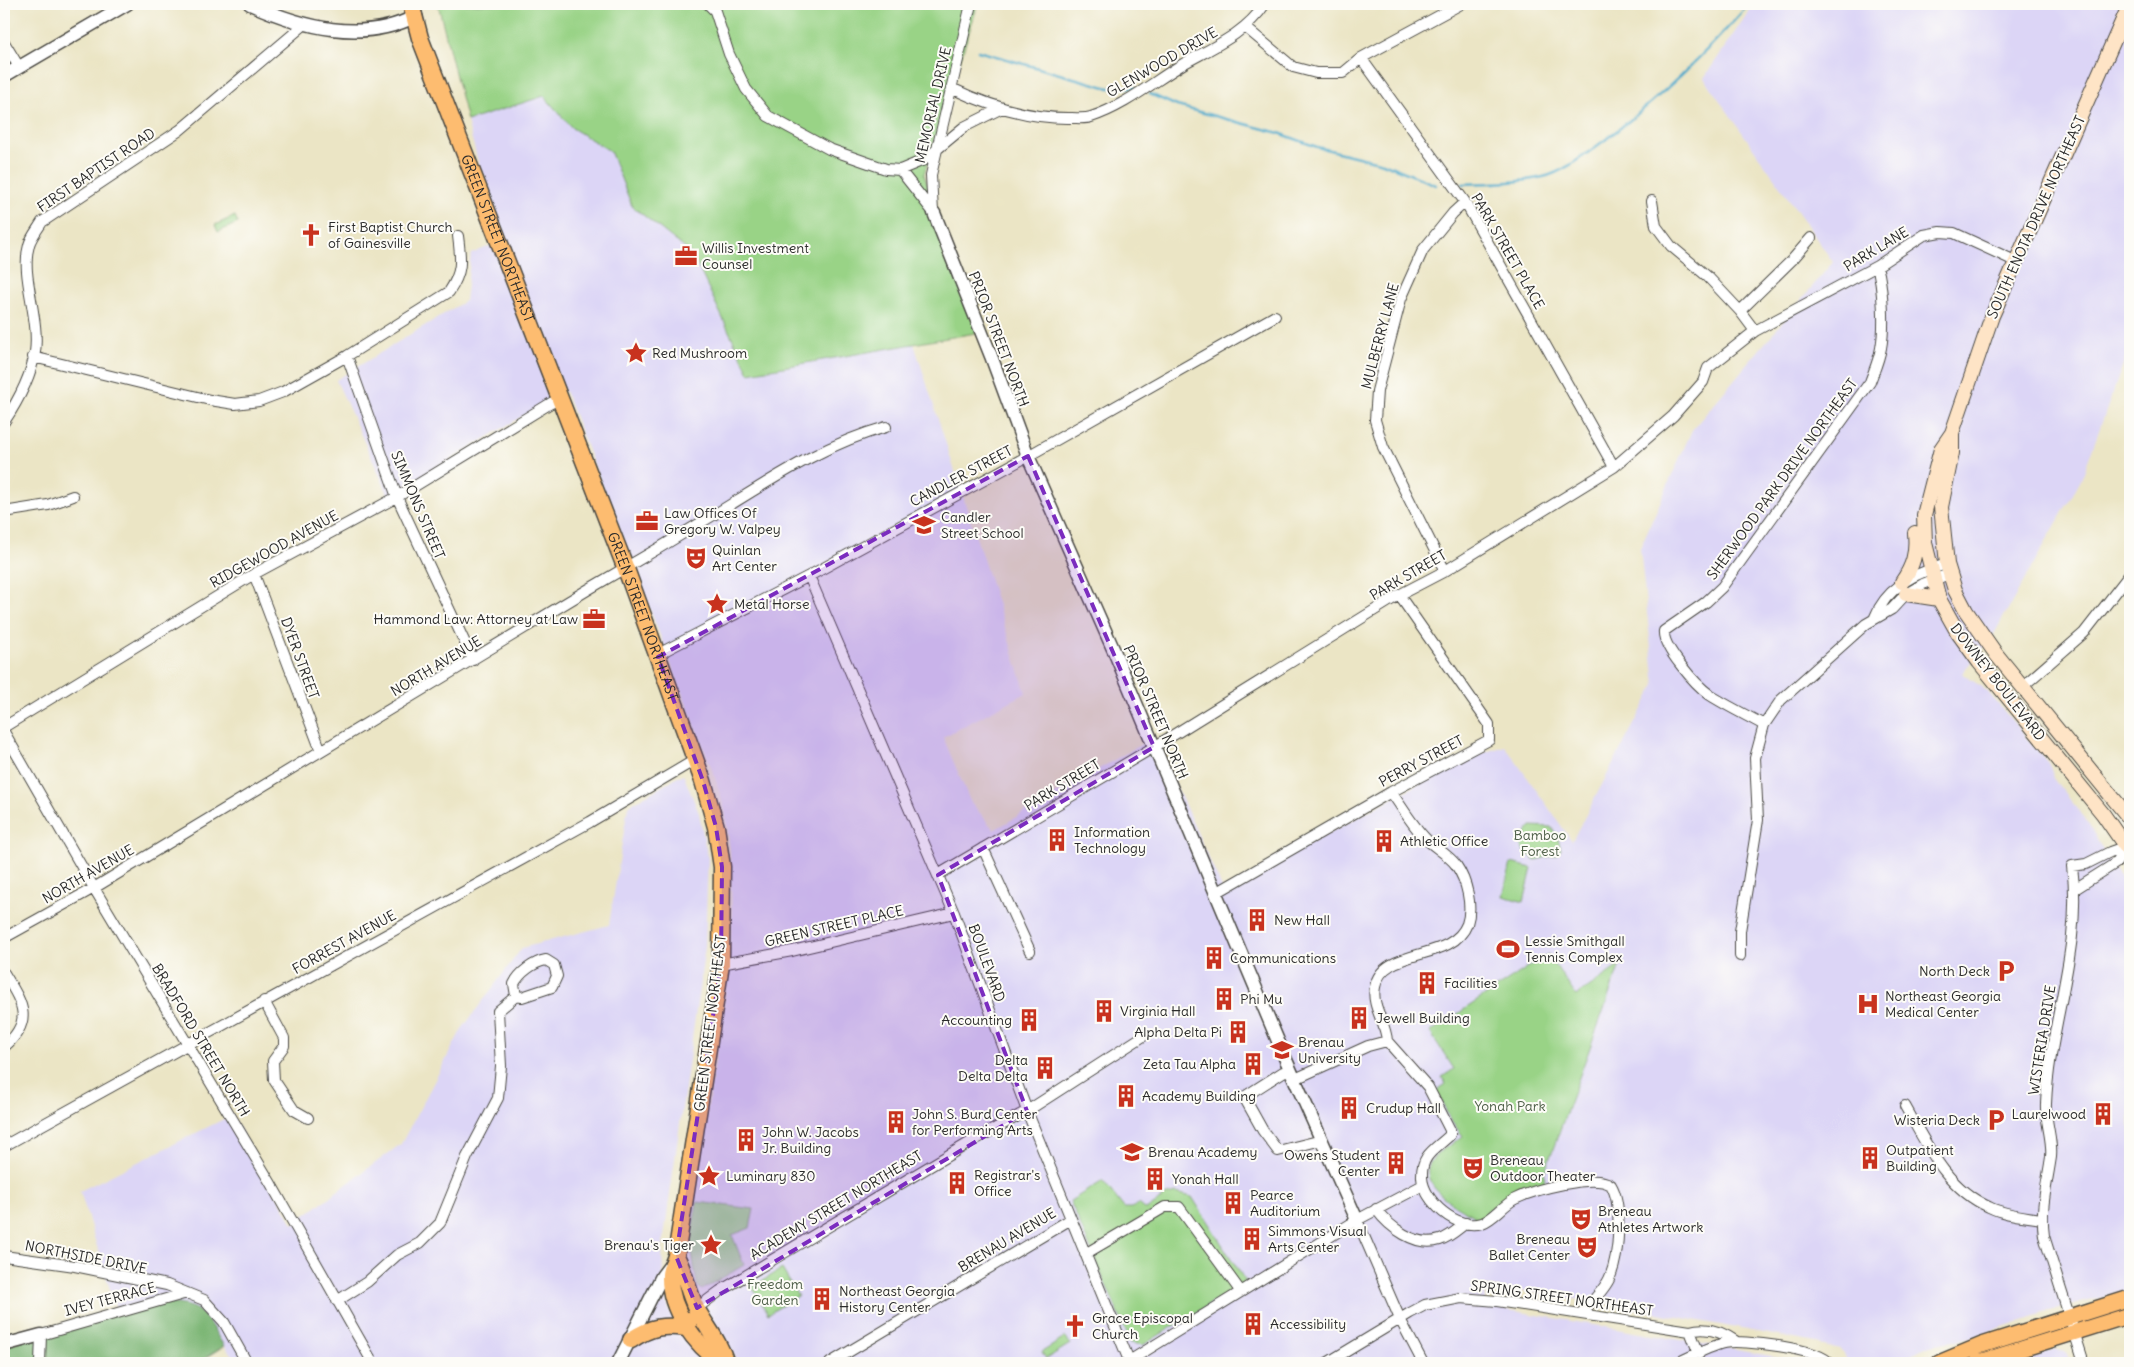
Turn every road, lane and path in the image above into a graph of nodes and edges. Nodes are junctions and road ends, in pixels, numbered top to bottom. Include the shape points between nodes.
1 (127, 4) edge
2 (250, 4) edge
3 (708, 4) edge
4 (971, 4) edge
5 (1265, 4) edge
6 (1461, 4) edge
7 (2130, 4) edge
8 (414, 8) edge
9 (305, 24) junction
10 (1245, 27) junction
11 (4, 42) edge
12 (1361, 58) junction
13 (18, 67) junction
14 (4, 76) edge
15 (951, 88) junction
16 (1002, 108) junction
17 (938, 150) junction
18 (900, 170) junction
19 (1652, 201) dead end
20 (1465, 202) junction
21 (934, 213) junction
22 (458, 236) dead end
23 (1811, 238) dead end
24 (2015, 261) junction
25 (1877, 266) junction
26 (1740, 311) junction
27 (1275, 316) dead end
28 (1755, 331) junction
29 (347, 356) junction
30 (33, 357) junction
31 (561, 399) junction
32 (4, 422) edge
33 (886, 427) dead end
34 (1952, 432) junction
35 (1028, 456) junction
36 (1614, 467) junction
37 (74, 496) dead end
38 (397, 497) junction
39 (1927, 497) junction
40 (4, 512) edge
41 (626, 569) junction
42 (1948, 569) junction
43 (1445, 570) junction
44 (1932, 573) junction
45 (254, 574) junction
46 (2130, 574) edge
47 (809, 576) junction
48 (1904, 588) junction
49 (1399, 595) junction
50 (1939, 599) junction
51 (658, 657) junction
52 (473, 660) junction
53 (1992, 678) junction
54 (2022, 688) junction
55 (2010, 701) junction
56 (2040, 708) junction
57 (1764, 725) junction
58 (4, 727) edge
59 (4, 732) edge
60 (1154, 747) junction
61 (321, 751) junction
62 (695, 760) junction
63 (1391, 792) junction
64 (2130, 819) edge
65 (983, 848) junction
66 (2129, 848) edge
67 (938, 875) junction
68 (94, 888) junction
69 (2075, 889) junction
70 (1216, 893) junction
71 (954, 913) junction
72 (4, 938) edge
73 (1030, 950) dead end
74 (1740, 956) dead end
75 (721, 964) junction
76 (4, 973) edge
77 (516, 996) junction
78 (264, 1001) junction
79 (1145, 1035) dead end
80 (1387, 1041) junction
81 (187, 1043) junction
82 (4, 1047) edge
83 (1293, 1075) junction
84 (1905, 1106) dead end
85 (1027, 1111) junction
86 (308, 1118) dead end
87 (1322, 1140) junction
88 (4, 1146) edge
89 (1423, 1186) junction
90 (1376, 1209) junction
91 (1070, 1219) junction
92 (2041, 1219) junction
93 (1357, 1220) junction
94 (1466, 1223) junction
95 (1085, 1254) junction
96 (4, 1256) edge
97 (676, 1256) junction
98 (1241, 1292) junction
99 (188, 1294) junction
100 (2130, 1298) edge
101 (337, 1301) junction
102 (697, 1308) junction
103 (1581, 1314) junction
104 (2130, 1315) edge
105 (2070, 1317) junction
106 (1400, 1319) junction
107 (687, 1328) junction
108 (1690, 1331) junction
109 (2075, 1333) junction
110 (41, 1335) junction
111 (631, 1340) junction
112 (1737, 1342) junction
113 (4, 1345) edge
114 (1698, 1354) junction
115 (1128, 1362) edge
116 (1939, 1362) edge
117 (40, 1363) edge
118 (247, 1363) edge
119 (373, 1363) edge
120 (618, 1363) edge
121 (722, 1363) edge
122 (726, 1363) edge
123 (830, 1363) edge
124 (1327, 1363) edge
125 (1423, 1363) edge
126 (1677, 1363) edge
127 (1829, 1363) edge
128 (1977, 1363) edge
129 (2084, 1363) edge

1 - 13 street
2 - 9 street
3 - 18 street via 715,11 746,89 768,116 829,149 886,169
4 - 15 street, MEMORIAL DRIVE
5 - 10 street, GLENWOOD DRIVE
6 - 12 street
7 - 24 main road, SOUTH ENOTA DRIVE NORTHEAST
8 - 9 street via 400,24 359,31
8 - 31 highway, GREEN STREET NORTHEAST via 420,38
9 - 30 street, FIRST BAPTIST ROAD via 180,130 42,222 29,242 26,258 36,334
10 - 12 street via 1293,67 1316,73 1343,73
10 - 16 street, GLENWOOD DRIVE via 1133,97 1089,118 1053,118
11 - 13 street
12 - 20 street, PARK STREET PLACE
13 - 14 street
15 - 16 street, GLENWOOD DRIVE
15 - 17 street, MEMORIAL DRIVE
16 - 17 street via 964,127
17 - 18 street
17 - 21 street, MEMORIAL DRIVE via 931,175
18 - 21 street
19 - 26 street via 1656,226 1671,246 1708,277
20 - 36 street, PARK STREET PLACE
20 - 43 street, MULBERRY LANE via 1423,250 1401,299 1377,391 1375,420 1383,447
21 - 35 street, PRIOR STREET NORTH
22 - 29 street via 461,265 450,292
23 - 26 street
24 - 25 street, PARK LANE via 1954,233 1940,232 1924,235
24 - 34 main road, SOUTH ENOTA DRIVE NORTHEAST via 1992,316
25 - 28 street, PARK LANE
25 - 57 street, SHERWOOD PARK DRIVE NORTHEAST via 1882,334 1881,349 1870,382 1722,587 1664,631 1668,648 1709,694
26 - 28 street
27 - 35 street, CANDLER STREET
28 - 36 street, PARK STREET via 1708,368 1702,382 1673,416
29 - 30 street via 283,392 259,401 235,404
29 - 38 street, SIMMONS STREET
30 - 32 street, FIRST BAPTIST ROAD via 20,395
31 - 38 street, RIDGEWOOD AVENUE
31 - 41 highway, GREEN STREET NORTHEAST
33 - 41 street, NORTH AVENUE via 860,434 799,462
34 - 39 main road, DOWNEY BOULEVARD via 1941,449
34 - 42 main road, DOWNEY BOULEVARD via 1952,453 1941,507
35 - 47 street, CANDLER STREET
35 - 60 street, PRIOR STREET NORTH
36 - 43 street, PARK STREET
37 - 40 street via 48,505
38 - 45 street, RIDGEWOOD AVENUE
38 - 52 street, SIMMONS STREET
39 - 44 main road, DOWNEY BOULEVARD via 1923,529
39 - 48 main road via 1915,527 1916,549
41 - 51 highway, GREEN STREET NORTHEAST
41 - 52 street, NORTH AVENUE
42 - 44 street
42 - 54 main road, DOWNEY BOULEVARD via 1966,612
43 - 49 street, PARK STREET
44 - 48 street
44 - 50 main road, DOWNEY BOULEVARD
45 - 58 street, RIDGEWOOD AVENUE
45 - 61 street, DYER STREET
46 - 54 street via 2084,634
47 - 51 street, CANDLER STREET
47 - 67 street, BOULEVARD
48 - 50 main road
48 - 57 street via 1892,609 1875,617 1781,700
49 - 60 street, PARK STREET
49 - 63 street, PERRY STREET via 1489,724 1489,740
50 - 53 main road, DOWNEY BOULEVARD via 1958,633
51 - 62 highway, GREEN STREET NORTHEAST
52 - 61 street, NORTH AVENUE
53 - 54 main road
53 - 55 main road, DOWNEY BOULEVARD
54 - 56 main road, DOWNEY BOULEVARD
55 - 56 main road
55 - 66 main road, DOWNEY BOULEVARD
56 - 64 main road, DOWNEY BOULEVARD
57 - 74 street via 1756,758 1758,820 1740,931
59 - 68 street, BRADFORD STREET NORTH
60 - 65 street, PARK STREET
60 - 70 street, PRIOR STREET NORTH
61 - 68 street, NORTH AVENUE
62 - 75 highway, GREEN STREET NORTHEAST via 721,850
62 - 78 street, FORREST AVENUE via 590,822
63 - 70 street, PERRY STREET
63 - 80 street via 1424,837 1456,865 1466,886 1470,905 1467,924 1455,942 1392,962 1381,975 1375,986 1376,1007
65 - 67 street, PARK STREET
65 - 73 street
66 - 69 street via 2116,863
66 - 69 street, WISTERIA DRIVE via 2072,866
67 - 71 street, BOULEVARD
68 - 72 street, NORTH AVENUE
68 - 81 street, BRADFORD STREET NORTH
69 - 92 street, WISTERIA DRIVE via 2070,952 2046,1104 2051,1157
70 - 83 street, PRIOR STREET NORTH
71 - 75 street, GREEN STREET PLACE
71 - 85 street, BOULEVARD
75 - 97 highway, GREEN STREET NORTHEAST
76 - 82 street via 23,1010 22,1026
77 - 77 street via 552,987 558,976 554,965 546,960 540,961 520,976 514,984
77 - 101 street via 498,1011 501,1066 498,1098 467,1158 440,1223 420,1243 397,1255 367,1282
78 - 81 street, FORREST AVENUE
78 - 86 street via 284,1038 284,1046 273,1061 274,1080 294,1110
79 - 85 street, ACADEMY STREET NORTHEAST
80 - 83 street
80 - 89 street via 1428,1088 1450,1130 1450,1135 1424,1160
81 - 88 street, FORREST AVENUE
81 - 101 street, BRADFORD STREET NORTH
83 - 87 street, PRIOR STREET NORTH
83 - 87 street via 1283,1072 1244,1096 1278,1152
84 - 92 street via 1933,1156 1964,1193 1988,1207
85 - 91 street, BOULEVARD
85 - 102 street, ACADEMY STREET NORTHEAST via 969,1142 720,1291
87 - 93 street, PRIOR STREET NORTH
89 - 90 street
89 - 94 street via 1429,1198 1444,1213
90 - 93 street
90 - 94 street via 1394,1228 1427,1242 1449,1236
91 - 95 street, BOULEVARD
91 - 123 street, BRENAU AVENUE
92 - 105 street, WISTERIA DRIVE
93 - 98 street
93 - 106 street
94 - 103 street via 1474,1225 1488,1220 1516,1199 1559,1185 1601,1181 1611,1185 1617,1202 1618,1238 1610,1278
95 - 98 street via 1165,1207 1179,1207
95 - 115 street, BOULEVARD
96 - 99 street, NORTHSIDE DRIVE via 75,1266 167,1285
97 - 102 highway
97 - 107 highway, GREEN STREET NORTHEAST via 670,1274 672,1289
97 - 111 street via 662,1276
98 - 115 street
99 - 110 street, IVEY TERRACE
99 - 118 street, NORTHSIDE DRIVE via 204,1300 214,1310
100 - 105 main road
101 - 119 street, BRADFORD STREET NORTH
102 - 107 highway
102 - 122 highway via 720,1344
103 - 106 street, SPRING STREET NORTHEAST via 1461,1298 1425,1305
103 - 108 street, SPRING STREET NORTHEAST
104 - 109 main road
105 - 109 street, WISTERIA DRIVE
105 - 116 main road
106 - 124 street, SPRING STREET NORTHEAST
106 - 125 street
107 - 111 highway via 655,1327
107 - 121 highway, GREEN STREET NORTHEAST via 706,1353
108 - 112 street, SPRING STREET NORTHEAST via 1699,1328 1723,1333
108 - 114 street
109 - 128 main road
109 - 129 street, WISTERIA DRIVE
110 - 113 street, IVEY TERRACE
110 - 117 street
111 - 120 street
112 - 114 street via 1724,1343
112 - 127 street, SPRING STREET NORTHEAST via 1806,1351 1818,1354
114 - 126 street

